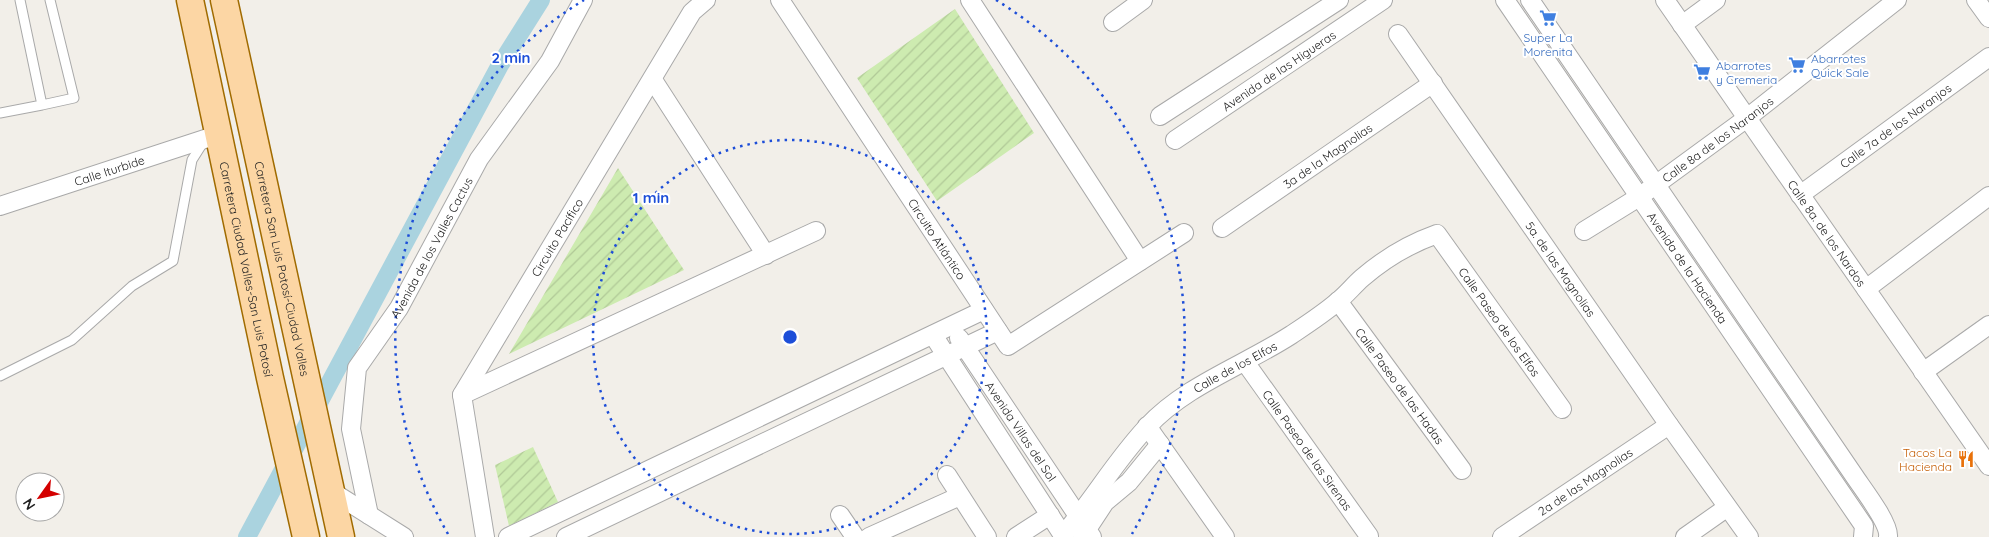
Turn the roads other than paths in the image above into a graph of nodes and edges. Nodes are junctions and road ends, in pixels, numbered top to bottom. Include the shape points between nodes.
1 (20, 0) edge
2 (50, 0) edge
3 (190, 0) edge
4 (224, 0) edge
5 (583, 0) edge
6 (706, 0) edge
7 (780, 0) edge
8 (970, 0) edge
9 (1143, 0) edge
10 (1339, 0) edge
11 (1383, 0) edge
12 (1505, 0) edge
13 (1530, 0) edge
14 (1665, 0) edge
15 (1716, 0) edge
16 (1897, 0) edge
17 (1976, 0) edge
18 (1989, 18) edge
19 (1113, 22) dead end
20 (1682, 25) junction
21 (1398, 34) dead end
22 (1258, 53) junction
23 (1989, 57) edge
24 (1273, 74) junction
25 (653, 80) junction
26 (1432, 83) junction
27 (42, 104) junction
28 (0, 113) edge
29 (1160, 116) dead end
30 (1747, 118) junction
31 (212, 137) junction
32 (1175, 140) dead end
33 (1656, 186) junction
34 (1800, 195) junction
35 (1989, 196) edge
36 (1639, 197) junction
37 (0, 206) edge
38 (1222, 228) dead end
39 (816, 231) dead end
40 (1584, 231) dead end
41 (1184, 233) dead end
42 (1437, 234) joint
43 (766, 255) junction
44 (1140, 261) junction
45 (1866, 289) junction
46 (1338, 301) junction
47 (984, 310) junction
48 (1989, 325) edge
49 (951, 326) junction
50 (998, 331) junction
51 (933, 335) junction
52 (965, 348) junction
53 (947, 356) junction
54 (1245, 362) junction
55 (1923, 372) junction
56 (0, 376) edge
57 (462, 395) junction
58 (1562, 409) dead end
59 (1669, 425) junction
60 (1147, 426) junction
61 (1160, 444) junction
62 (1986, 455) edge
63 (674, 458) junction
64 (1462, 470) dead end
65 (946, 475) dead end
66 (685, 480) junction
67 (330, 486) junction
68 (960, 496) junction
69 (1724, 504) junction
70 (369, 515) junction
71 (840, 515) dead end
72 (1050, 515) junction
73 (1085, 530) edge
74 (1064, 536) edge
75 (1368, 536) edge
76 (306, 537) edge
77 (341, 537) edge
78 (404, 537) edge
79 (485, 537) edge
80 (508, 537) edge
81 (566, 537) edge
82 (855, 537) edge
83 (869, 537) edge
84 (987, 537) edge
85 (1016, 537) edge
86 (1225, 537) edge
87 (1502, 537) edge
88 (1685, 537) edge
89 (1749, 537) edge
90 (1863, 537) edge
91 (1888, 537) edge

1 - 27 lane
2 - 27 lane via 74,98
3 - 31 main road, Carretera Ciudad Valles-San Luis Potosí
4 - 67 main road, Carretera San Luis Potosí-Ciudad Valles
5 - 70 street, Avenida de los Valles Cactus via 550,61 479,159 399,308 357,368 351,428
6 - 25 street, Circuito Pacífico via 692,12
7 - 47 street, Circuito Atlántico
8 - 44 street
9 - 19 street
10 - 22 street, Avenida de las Higueras
11 - 24 street, Avenida de las Higueras
12 - 36 street, Avenida de la Hacienda
13 - 33 street, Avenida de la Hacienda
14 - 20 street, Calle 8a. de los Nardos
15 - 20 street
16 - 30 street, Calle 8a de los Naranjos
17 - 18 street
20 - 30 street, Calle 8a. de los Nardos
21 - 26 street, 5a. de las Magnolias
22 - 24 street
22 - 29 street, Avenida de las Higueras
23 - 34 street, Calle 7a de los Naranjos
24 - 32 street, Avenida de las Higueras
25 - 43 street
25 - 57 street, Circuito Pacífico
26 - 38 street, 3a de la Magnolias
26 - 59 street, 5a. de las Magnolias
27 - 28 lane
30 - 33 street, Calle 8a de los Naranjos
30 - 34 street, Calle 8a. de los Nardos
31 - 37 street, Calle Iturbide
31 - 56 lane via 192,160 174,261 132,286 72,340
31 - 76 main road, Carretera Ciudad Valles-San Luis Potosí
33 - 36 street, Calle 8a de los Naranjos
33 - 91 street, Avenida de la Hacienda via 1855,477 1881,517 1889,532
34 - 45 street, Calle 8a. de los Nardos
35 - 45 street
36 - 40 street, Calle 8a de los Naranjos
36 - 90 street, Avenida de la Hacienda via 1864,526
39 - 43 street
41 - 44 street, Circuito Atlántico
42 - 46 street, Calle de los Elfos via 1390,257
42 - 58 street, Calle Paseo de los Elfos
43 - 57 street
44 - 50 street, Circuito Atlántico via 1008,346
45 - 55 street, Calle 8a. de los Nardos
46 - 54 street, Calle de los Elfos
46 - 64 street, Calle Paseo de las Hadas
47 - 49 street
47 - 50 street, Circuito Atlántico
48 - 55 street
49 - 51 street
49 - 52 street, Avenida Villas del Sol
50 - 52 street
51 - 53 street, Avenida Villas del Sol
51 - 63 street
52 - 53 street
52 - 73 street, Avenida Villas del Sol
53 - 66 street
53 - 72 street, Avenida Villas del Sol
54 - 60 street, Calle de los Elfos via 1183,397
54 - 75 street, Calle Paseo de las Sirenas
55 - 62 street, Calle 8a. de los Nardos
57 - 79 street
59 - 69 street, 5a. de las Magnolias
59 - 87 street, 2a de las Magnolias
60 - 61 street
60 - 73 street, Calle de los Elfos via 1111,471
61 - 73 street, Calle de los Elfos via 1129,482 1104,502
61 - 86 street
63 - 66 street
63 - 80 street
65 - 68 street
66 - 81 street
67 - 70 street
67 - 77 main road, Carretera San Luis Potosí-Ciudad Valles
68 - 83 street
68 - 84 street
69 - 88 street via 1722,511
69 - 89 street, 5a. de las Magnolias
70 - 78 street
71 - 82 street
72 - 74 street, Avenida Villas del Sol
72 - 85 street
73 - 74 street, Calle de los Elfos

